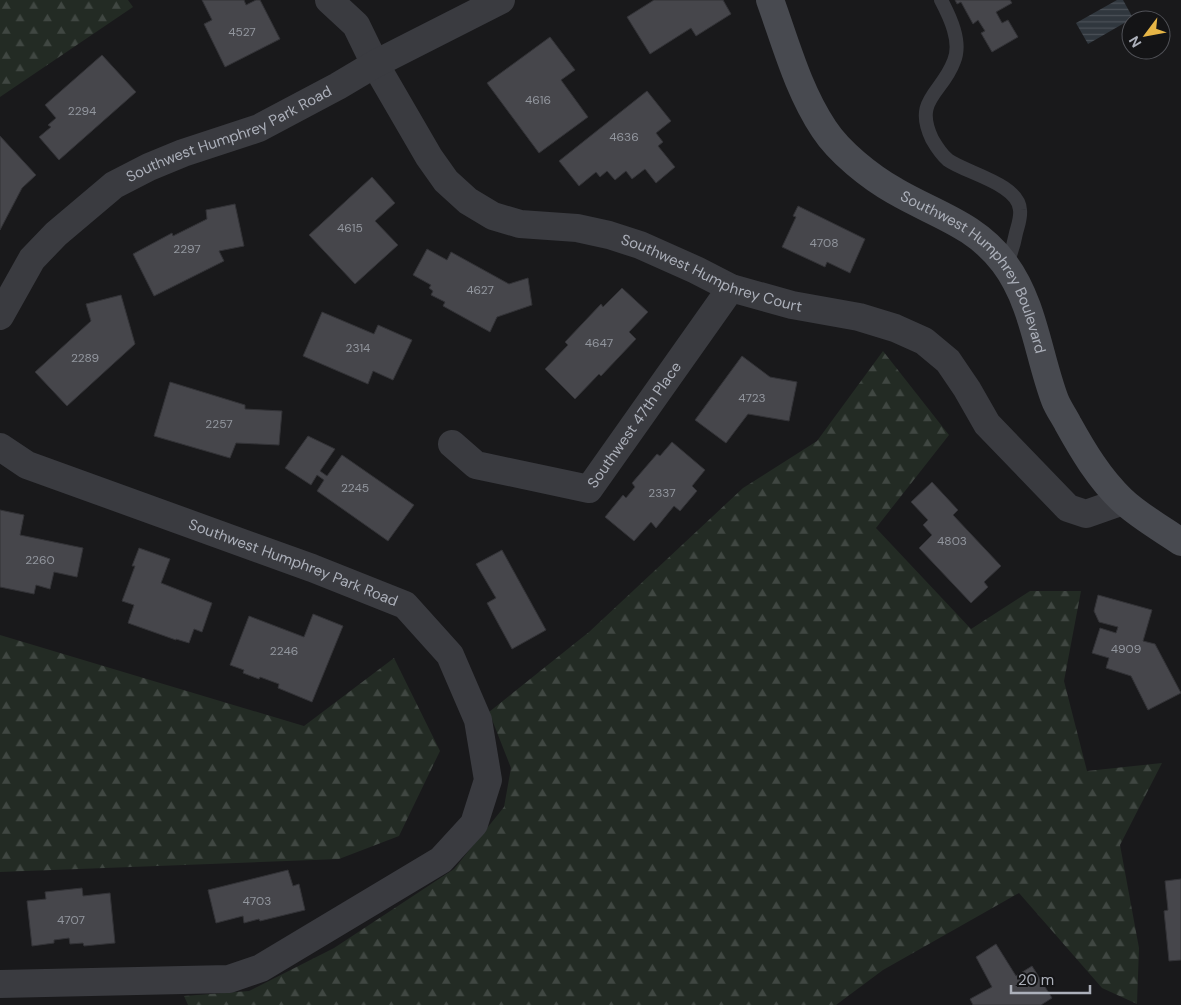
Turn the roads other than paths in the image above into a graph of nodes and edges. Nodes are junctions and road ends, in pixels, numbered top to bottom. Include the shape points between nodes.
1 (329, 0) edge
2 (501, 0) edge
3 (770, 0) edge
4 (941, 0) edge
5 (375, 64) junction
6 (1006, 265) junction
7 (731, 288) junction
8 (0, 316) edge
9 (452, 444) dead end
10 (0, 447) edge
11 (1123, 501) junction
12 (1181, 542) edge
13 (0, 984) edge

1 - 5 street, Southwest Humphrey Court via 356,25
2 - 5 street, Southwest Humphrey Park Road
3 - 6 main road, Southwest Humphrey Boulevard via 808,102 825,130 845,153 894,191 964,226 990,246
4 - 6 lane via 951,21 956,53 946,77 928,102 924,120 932,140 943,155 1006,189 1018,203 1019,223
5 - 7 street, Southwest Humphrey Court via 429,157 446,181 468,201 493,216 520,224 577,228 640,245
5 - 8 street, Southwest Humphrey Park Road via 259,128 182,153 114,185 32,259
6 - 11 main road, Southwest Humphrey Boulevard via 1026,302 1056,402 1083,451
7 - 9 street, Southwest 47th Place via 589,489 476,465
7 - 11 street, Southwest Humphrey Court via 801,307 859,317 924,341 948,361 987,424 1068,508 1086,514
10 - 13 street, Southwest Humphrey Park Road via 27,465 406,605 450,656 478,720 488,780 474,824 440,860 260,968 229,979
11 - 12 main road, Southwest Humphrey Boulevard

